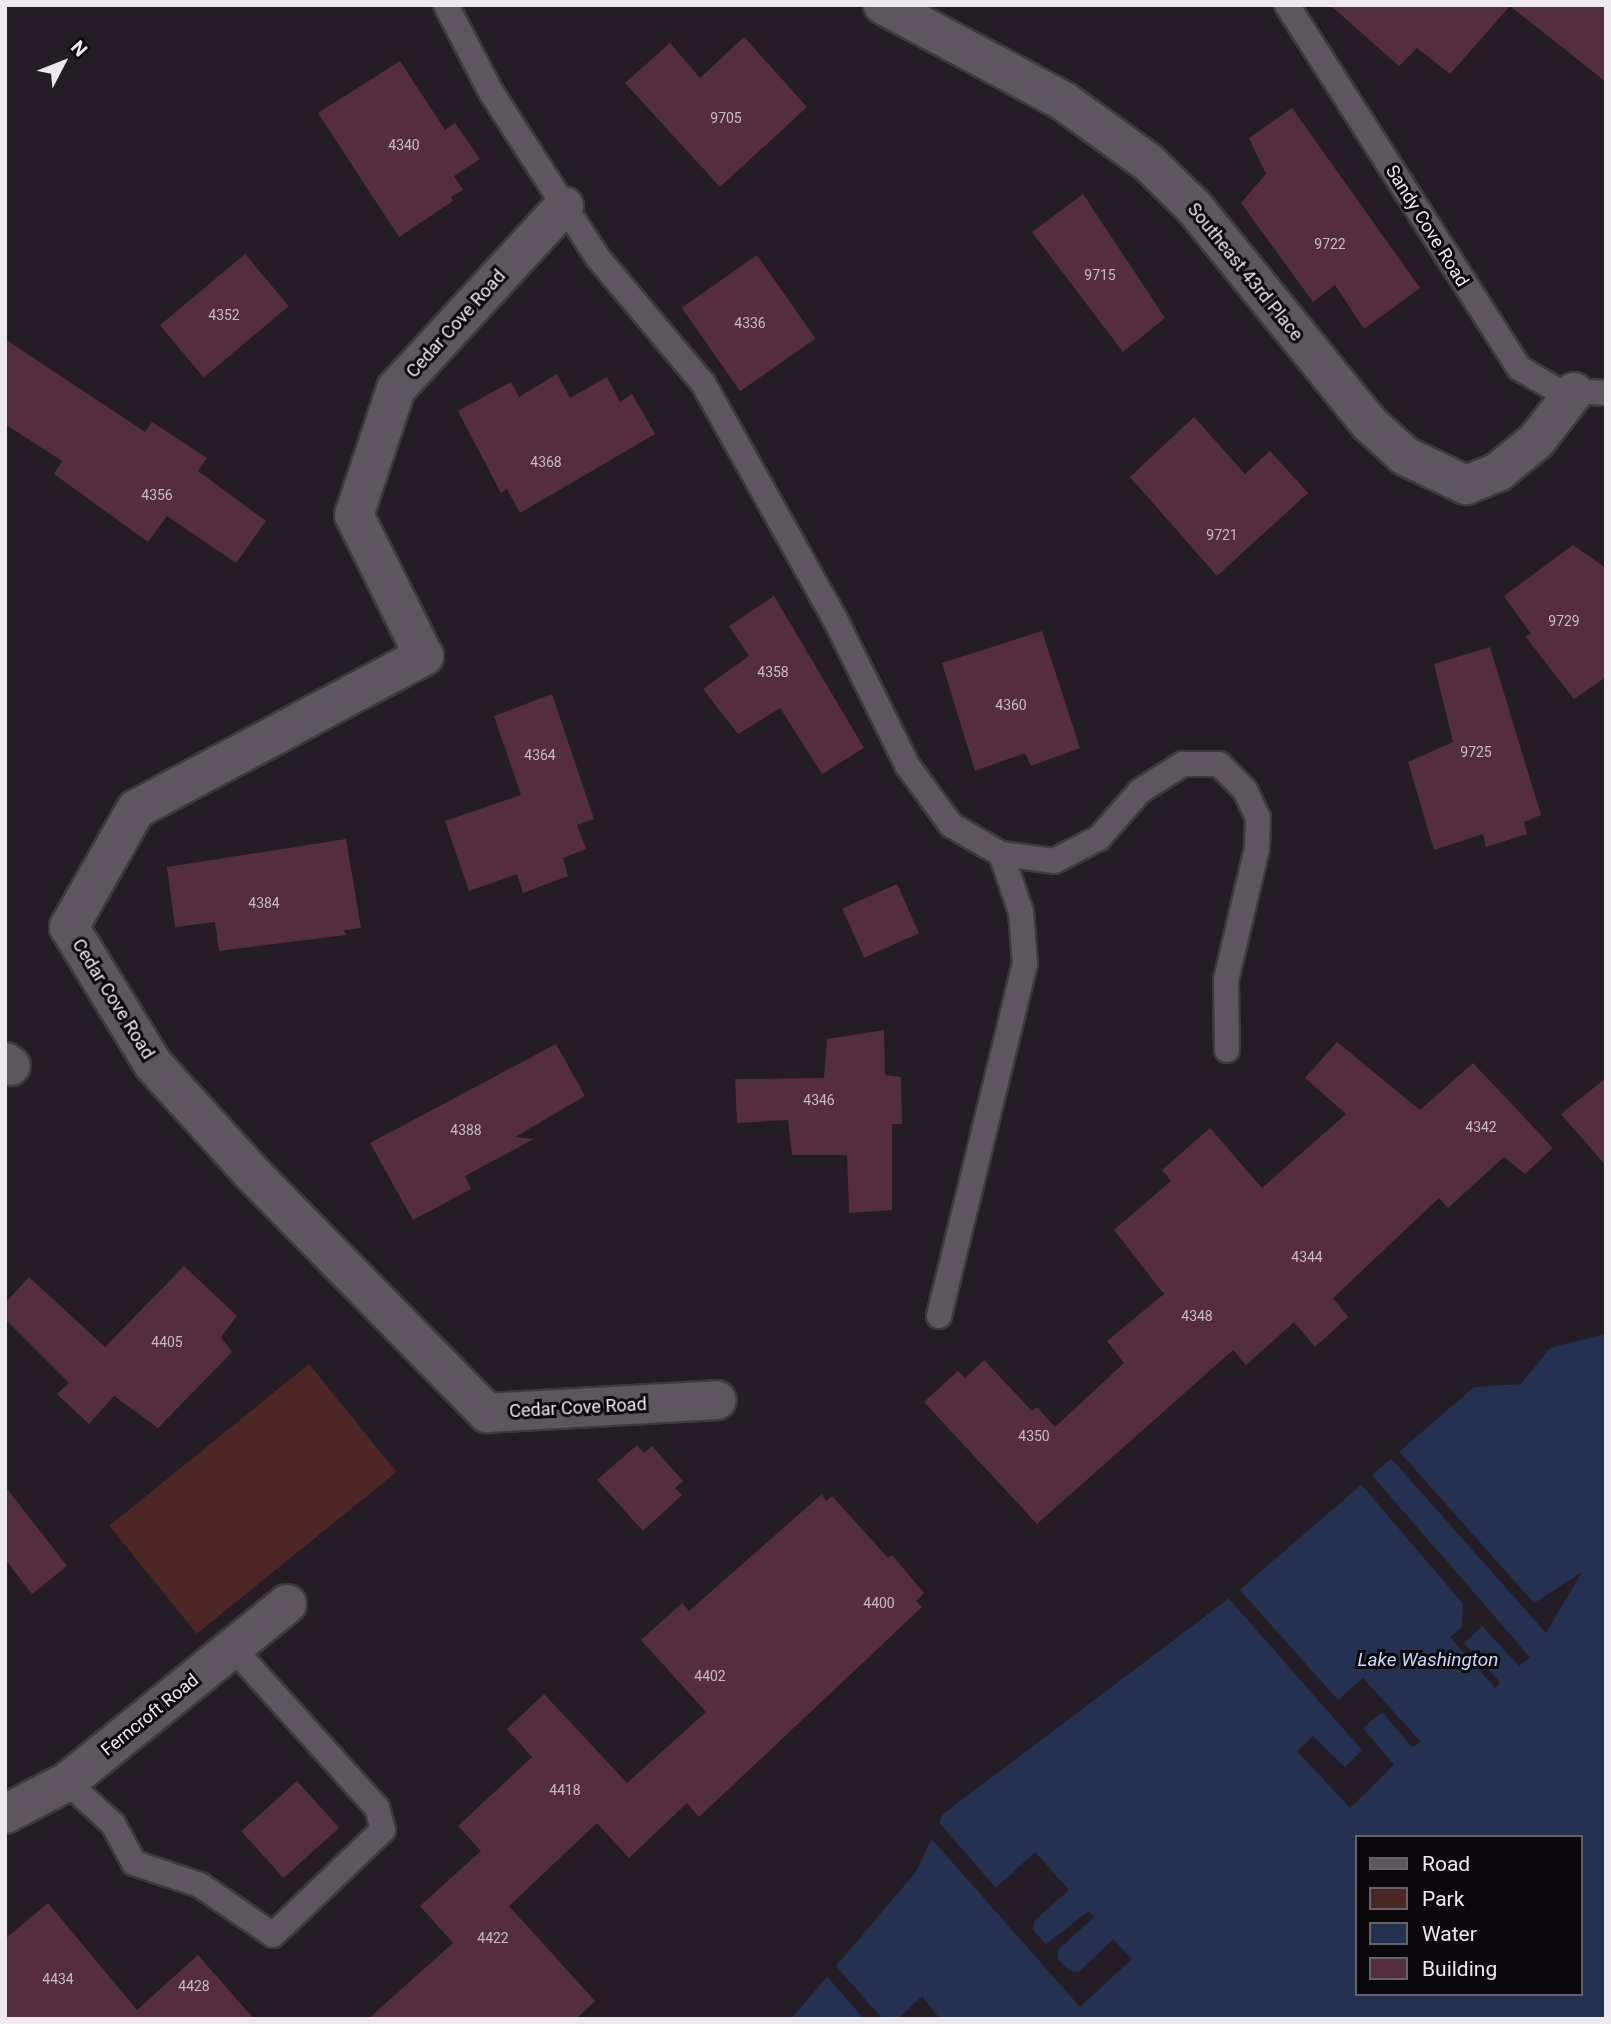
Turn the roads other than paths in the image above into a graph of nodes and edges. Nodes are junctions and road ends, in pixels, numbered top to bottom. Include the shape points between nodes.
1 (446, 5) edge
2 (883, 5) edge
3 (1287, 5) edge
4 (564, 206) junction
5 (1590, 392) edge
6 (1001, 854) junction
7 (1227, 1050) dead end
8 (939, 1316) dead end
9 (717, 1400) dead end
10 (287, 1604) dead end
11 (233, 1648) junction
12 (67, 1782) junction
13 (5, 1815) edge

1 - 4 lane via 491,92
2 - 5 street, Southeast 43rd Place via 1062,100 1149,163 1194,207 1370,424 1405,456 1466,485 1498,472
3 - 5 lane, Sandy Cove Road via 1520,368 1557,390
4 - 6 lane via 598,258 703,383 834,617 907,765 951,825
4 - 9 street, Cedar Cove Road via 396,389 354,514 424,656 136,809 68,927 153,1064 250,1171 487,1413
6 - 7 lane via 1054,861 1099,838 1140,791 1183,764 1219,764 1245,790 1258,818 1248,897 1226,980
6 - 8 lane via 1021,912 1024,963
10 - 11 street, Ferncroft Road
11 - 12 street, Ferncroft Road
11 - 12 lane via 377,1808 383,1830 273,1934 200,1885 134,1863 113,1824
12 - 13 street, Ferncroft Road

